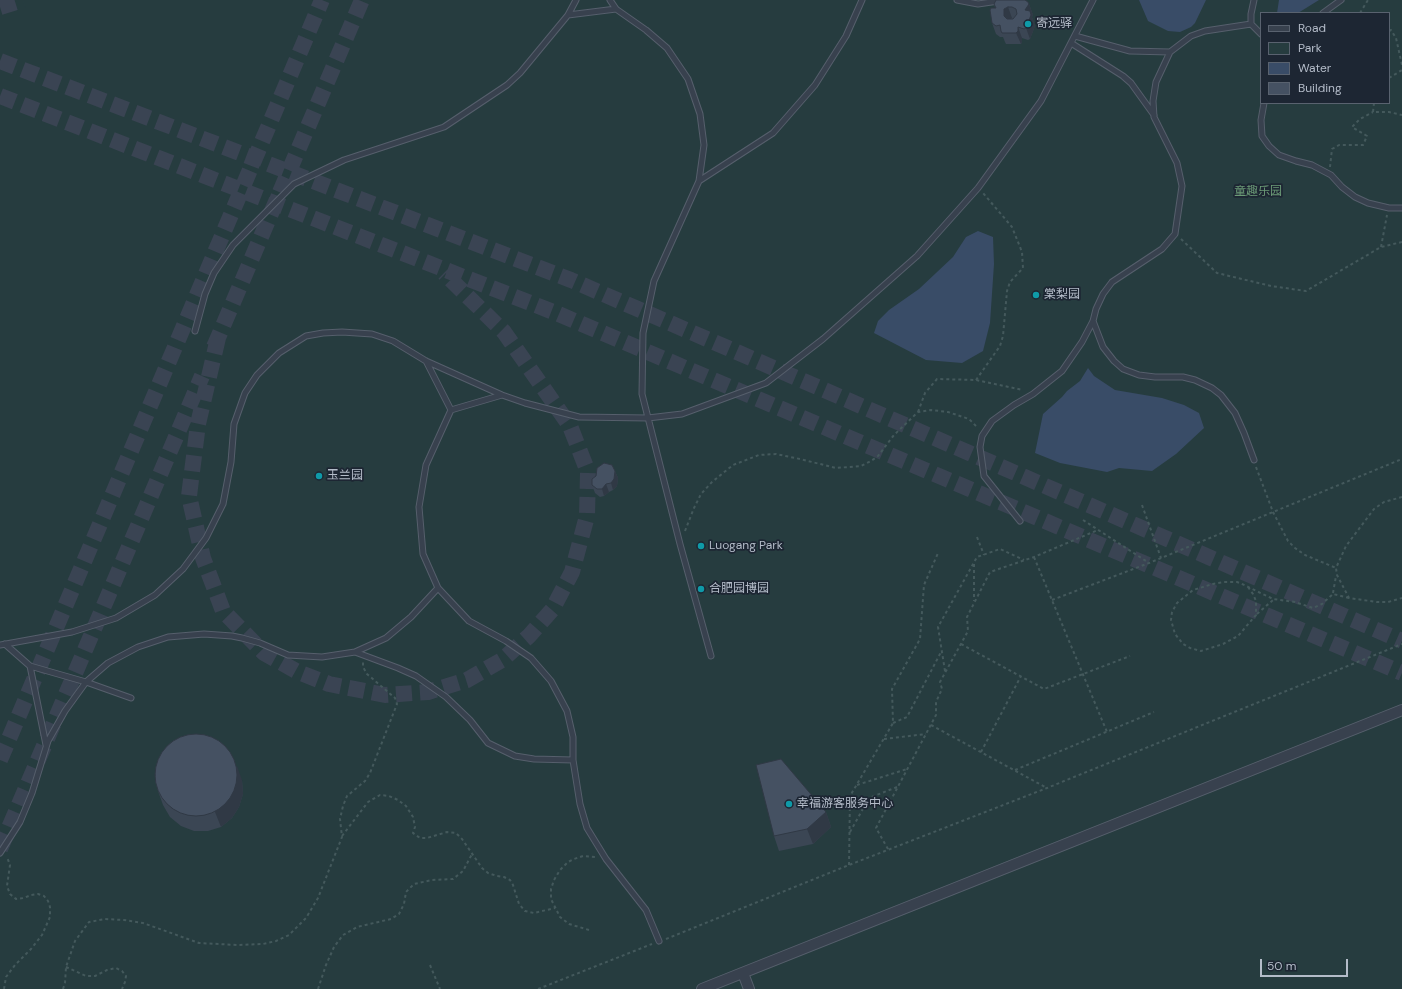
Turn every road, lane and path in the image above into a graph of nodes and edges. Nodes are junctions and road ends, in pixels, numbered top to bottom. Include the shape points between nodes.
1 (576, 0) edge
2 (610, 0) edge
3 (862, 0) edge
4 (957, 0) edge
5 (1005, 0) edge
6 (1093, 0) edge
7 (1254, 0) edge
8 (1341, 0) edge
9 (1368, 0) edge
10 (616, 9) junction
11 (1324, 12) edge
12 (1361, 12) edge
13 (568, 15) junction
14 (1251, 24) junction
15 (1390, 30) edge
16 (1260, 33) edge
17 (1074, 36) junction
18 (1071, 43) junction
19 (1170, 52) junction
20 (1402, 65) edge
21 (1402, 70) edge
22 (1390, 77) edge
23 (1264, 104) edge
24 (1374, 104) edge
25 (1373, 112) junction
26 (1402, 115) edge
27 (1154, 117) junction
28 (1329, 174) junction
29 (699, 182) junction
30 (978, 188) junction
31 (1388, 208) junction
32 (1402, 208) edge
33 (1175, 234) junction
34 (1402, 242) edge
35 (1381, 247) junction
36 (1092, 321) junction
37 (195, 331) dead end
38 (426, 361) junction
39 (976, 380) junction
40 (1033, 394) junction
41 (502, 395) junction
42 (451, 410) junction
43 (918, 412) junction
44 (648, 418) junction
45 (982, 436) junction
46 (1402, 459) edge
47 (1254, 460) joint
48 (1402, 497) edge
49 (1142, 505) dead end
50 (1273, 512) junction
51 (1083, 520) dead end
52 (1020, 521) dead end
53 (1098, 530) junction
54 (977, 537) dead end
55 (680, 544) junction
56 (938, 553) dead end
57 (984, 555) junction
58 (1034, 557) junction
59 (1161, 558) junction
60 (1025, 560) junction
61 (974, 563) junction
62 (1149, 563) junction
63 (1336, 568) junction
64 (1337, 575) junction
65 (1248, 587) junction
66 (438, 588) junction
67 (1333, 594) junction
68 (1349, 598) junction
69 (1402, 598) edge
70 (1052, 600) junction
71 (1273, 600) junction
72 (974, 603) junction
73 (1256, 615) junction
74 (961, 644) junction
75 (1402, 644) edge
76 (3, 645) edge
77 (942, 650) junction
78 (355, 652) junction
79 (363, 655) junction
80 (711, 656) dead end
81 (1130, 656) dead end
82 (30, 666) junction
83 (945, 673) junction
84 (1083, 674) junction
85 (1021, 676) junction
86 (86, 682) junction
87 (130, 698) dead end
88 (1402, 710) edge
89 (1154, 712) dead end
90 (893, 723) junction
91 (930, 725) junction
92 (1107, 732) junction
93 (926, 734) junction
94 (884, 739) junction
95 (46, 746) junction
96 (981, 752) junction
97 (573, 760) junction
98 (907, 769) junction
99 (1015, 770) junction
100 (857, 785) junction
101 (898, 786) junction
102 (1047, 788) junction
103 (849, 833) junction
104 (342, 837) junction
105 (888, 849) junction
106 (0, 852) edge
107 (472, 854) junction
108 (606, 859) junction
109 (849, 865) junction
110 (555, 908) junction
111 (589, 930) dead end
112 (659, 941) junction
113 (430, 965) dead end
114 (66, 967) junction
115 (743, 973) junction
116 (4, 989) edge
117 (63, 989) edge
118 (122, 989) edge
119 (318, 989) edge
120 (440, 989) edge
121 (538, 989) edge
122 (702, 989) edge
123 (749, 989) edge

1 - 13 lane
2 - 10 lane
3 - 29 lane via 846,36 816,85 773,133
4 - 5 lane via 978,4
6 - 17 lane
7 - 14 lane
8 - 11 lane
9 - 12 path
10 - 13 lane
10 - 29 lane via 667,48 688,79 700,114 704,145
13 - 37 lane via 507,85 444,127 344,160 294,184 233,245 214,273 205,294
14 - 16 lane
14 - 19 lane via 1205,31 1191,36
15 - 20 path via 1396,38
17 - 18 lane
17 - 19 lane via 1130,52
18 - 27 lane via 1123,76
18 - 30 lane via 1041,100
19 - 27 lane via 1156,82
21 - 22 path
23 - 28 lane via 1262,136 1268,146 1279,155 1312,164
24 - 25 path
25 - 26 path
25 - 28 path via 1352,127 1367,136 1363,145 1339,145 1332,149
27 - 33 lane via 1177,163 1182,186
28 - 31 lane via 1355,197
29 - 44 lane via 654,281 643,333 642,394
30 - 39 path via 1012,227 1022,252 1023,268 1010,282 1007,291 1000,346
30 - 44 lane via 917,256 823,339 766,383 682,414
31 - 32 lane
31 - 35 path
33 - 35 path via 1217,273 1271,286 1306,291
33 - 36 lane via 1162,249 1112,282 1101,299
34 - 35 path
36 - 40 lane via 1082,342 1062,371
36 - 47 lane via 1103,348 1123,368 1139,375 1195,380 1221,395 1235,413
38 - 41 lane
38 - 42 lane
38 - 76 lane via 393,340 372,334 342,332 306,336 279,353 256,375 245,393 234,424 231,462 223,504 206,538 183,569 155,595 116,618 72,632
39 - 40 path
39 - 43 path via 937,379 925,393
40 - 45 lane via 992,421
41 - 42 lane
41 - 44 lane via 579,417
42 - 66 lane via 426,465 419,507 423,554
43 - 45 path via 948,412 969,419 977,426
43 - 55 path via 894,435 878,456 861,466 836,468 776,454 759,455 733,465 701,494
44 - 55 lane
45 - 52 lane via 980,447 984,476
46 - 50 path
47 - 50 path
48 - 63 path via 1384,502 1374,509 1346,546
49 - 59 path
50 - 59 path
50 - 63 path via 1288,541 1295,548
51 - 53 path
53 - 58 path
53 - 62 path
54 - 57 path
55 - 80 lane
56 - 90 path via 924,585 920,639 892,690
57 - 60 path via 1000,549
57 - 61 path via 977,557
58 - 60 path
58 - 70 path
59 - 62 path
60 - 72 path via 990,572
61 - 72 path
61 - 77 path via 938,626
62 - 70 path
63 - 64 path
64 - 67 path
64 - 68 path
65 - 71 path
65 - 73 path via 1256,601
65 - 73 path via 1233,582 1212,584 1193,590 1182,598 1172,612 1172,627 1180,642 1201,651 1238,636
66 - 78 lane via 411,617 386,638
66 - 97 lane via 469,621 531,658 551,682 567,711 573,737
67 - 68 path
67 - 71 path via 1313,608 1295,602
68 - 69 path via 1388,602
70 - 84 path
71 - 73 path
72 - 74 path via 966,617 968,631
74 - 83 path
74 - 85 path
75 - 102 path
76 - 82 lane
77 - 83 path
77 - 90 path via 907,717
78 - 79 lane
78 - 86 lane via 322,657 288,655 260,643 232,636 204,634 168,637 138,647 108,663
79 - 97 lane via 416,676 446,697 470,720 488,743 515,756
79 - 104 path via 363,667 367,674 395,698 397,704 370,772 365,781 348,796 343,806 340,819
81 - 84 path
82 - 86 lane
82 - 95 lane
83 - 91 path via 940,682 942,689 936,702 936,715
84 - 85 path via 1044,688
84 - 92 path
85 - 96 path
86 - 87 lane
86 - 95 lane via 65,711
88 - 115 street
89 - 92 path
90 - 94 path
91 - 93 path
91 - 96 path
92 - 99 path
93 - 94 path
93 - 98 path
94 - 100 path
95 - 106 lane via 20,822
96 - 99 path
97 - 108 lane via 580,804 587,828
98 - 100 path
98 - 101 path
99 - 102 path
100 - 103 path via 850,796
101 - 103 path via 869,798
101 - 105 path via 876,828
102 - 105 path
103 - 109 path
104 - 107 path via 368,802 380,795 389,796 406,806 413,817 413,833 420,838 447,832 456,834
104 - 114 path via 318,898 306,918 289,935 263,944 199,943 143,923 105,919 89,922 75,941
105 - 109 path
106 - 116 path via 7,856 10,865 7,886 10,894 16,898 24,898 38,894 44,896 50,907 50,917 42,935 14,965 6,977
107 - 110 path via 488,873 510,880 519,904 525,911 534,913
107 - 119 path via 463,871 453,879 414,884 406,892 399,914 391,919 357,927 343,935 334,947
108 - 110 path via 583,856 564,866 551,889 551,899
108 - 112 lane via 646,910
109 - 112 path
110 - 111 path via 560,917 569,924
112 - 121 path
113 - 120 path
114 - 117 path
114 - 118 path via 86,976 95,976 116,968 126,976
115 - 122 street
115 - 123 street

